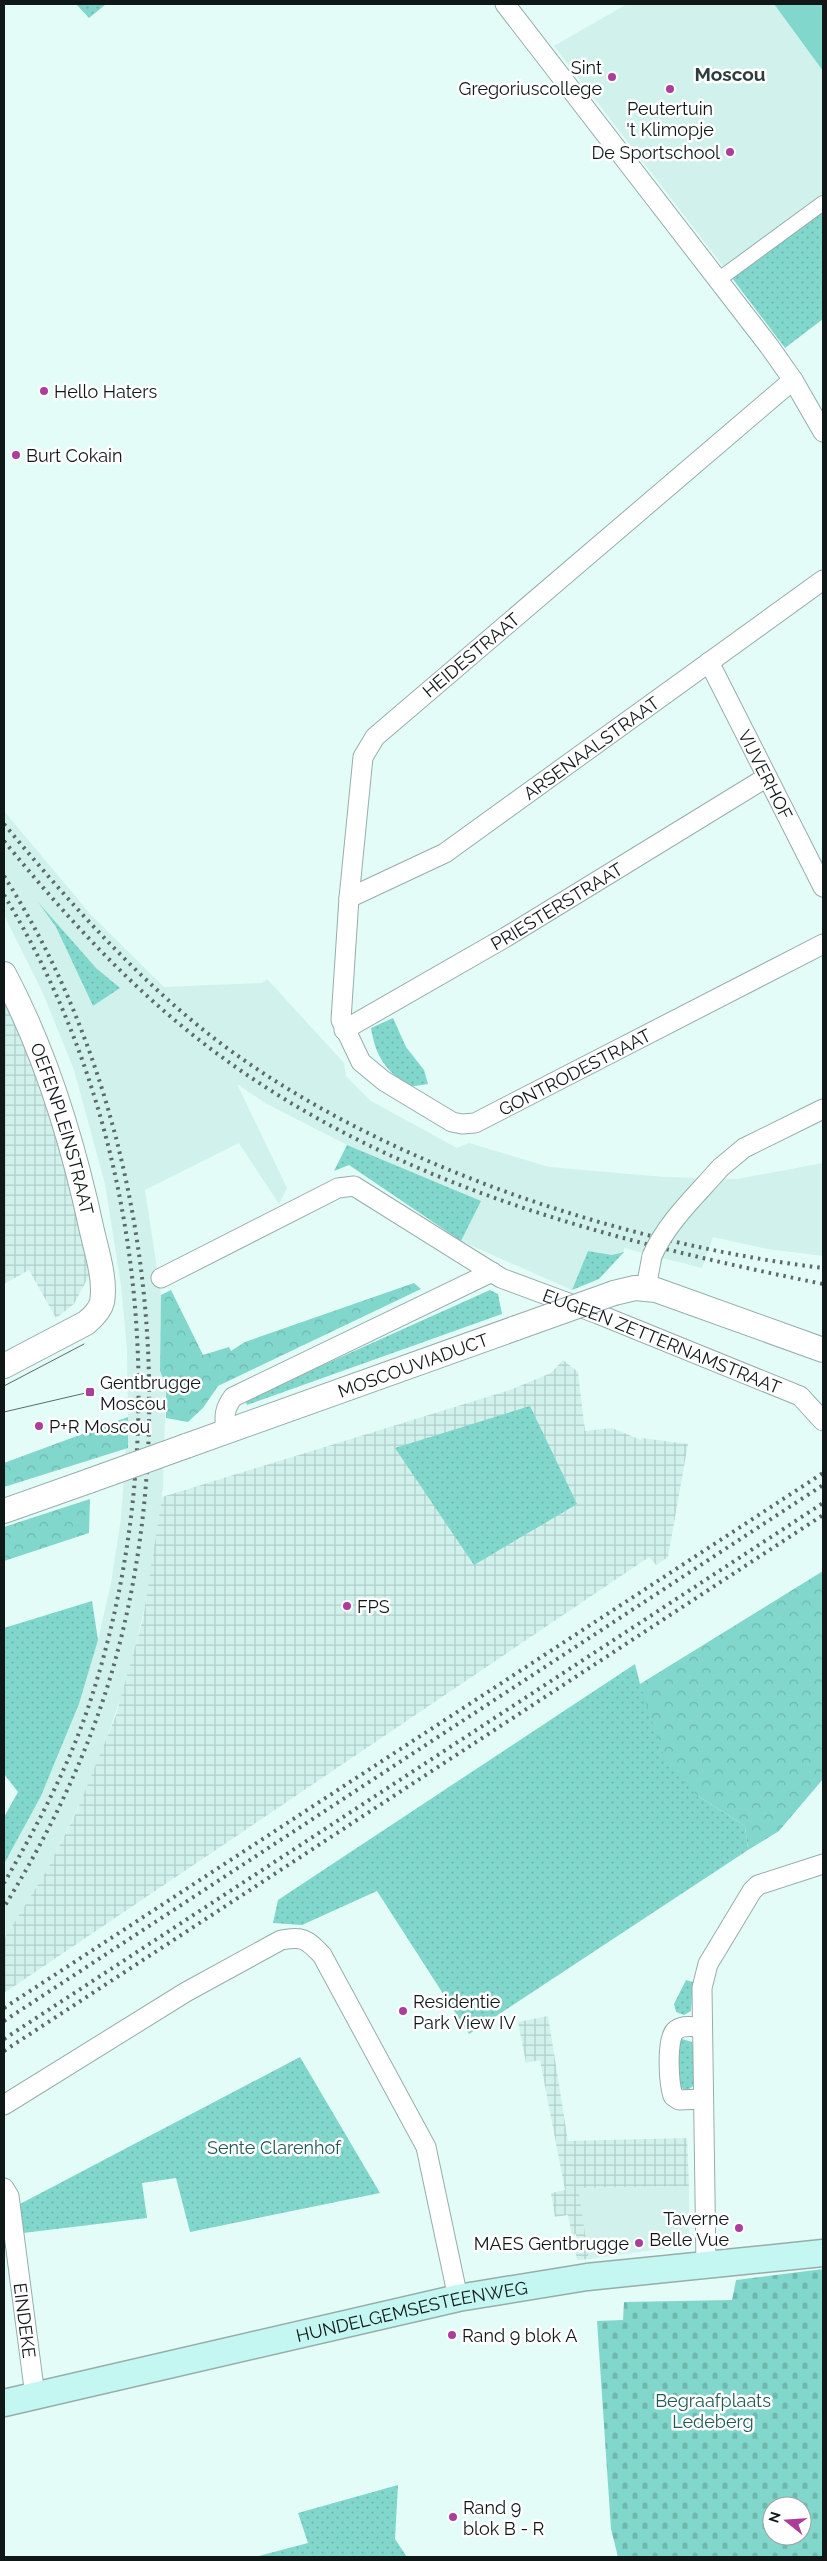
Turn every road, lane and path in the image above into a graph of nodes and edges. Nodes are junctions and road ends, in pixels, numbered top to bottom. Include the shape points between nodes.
1 (510, 6) edge
2 (823, 203) edge
3 (718, 280) junction
4 (793, 380) junction
5 (823, 432) edge
6 (823, 580) edge
7 (709, 662) junction
8 (768, 777) junction
9 (823, 887) edge
10 (349, 898) junction
11 (823, 944) edge
12 (4, 974) edge
13 (344, 1030) junction
14 (823, 1109) edge
15 (492, 1272) junction
16 (161, 1278) dead end
17 (646, 1288) junction
18 (823, 1350) edge
19 (4, 1366) edge
20 (823, 1421) edge
21 (226, 1432) junction
22 (4, 1511) edge
23 (823, 1864) edge
24 (702, 2027) junction
25 (702, 2099) junction
26 (4, 2105) edge
27 (4, 2188) edge
28 (823, 2253) edge
29 (706, 2265) junction
30 (458, 2298) junction
31 (35, 2396) junction
32 (4, 2403) edge

1 - 3 street
2 - 3 street
3 - 4 street
4 - 5 street
4 - 10 street, HEIDESTRAAT via 374,737 363,757
6 - 7 street, ARSENAALSTRAAT
7 - 8 street, VIJVERHOF
7 - 10 street, ARSENAALSTRAAT via 444,853
8 - 9 street, VIJVERHOF
8 - 13 street, PRIESTERSTRAAT via 506,937
10 - 13 street, HEIDESTRAAT via 341,1020
11 - 13 street, GONTRODESTRAAT via 475,1123 452,1122 384,1081 361,1062
12 - 19 street, OEFENPLEINSTRAAT via 53,1084 80,1174 102,1291 102,1304 86,1323
14 - 17 street, bridge via 744,1148 720,1168 658,1242
15 - 16 street, EUGEEN ZETTERNAMSTRAAT via 354,1186 344,1186
15 - 20 street, EUGEEN ZETTERNAMSTRAAT via 800,1396
15 - 21 street via 233,1397 226,1405
17 - 18 street, MOSCOUVIADUCT via 671,1294
17 - 21 street, MOSCOUVIADUCT, bridge via 614,1293
21 - 22 street, MOSCOUVIADUCT, bridge
23 - 24 street via 766,1881 752,1891 705,1971 702,1980
24 - 25 street
24 - 25 street via 682,2027 674,2032 670,2042 670,2088 673,2096 679,2100
25 - 29 street
26 - 30 street via 194,1987 281,1940 307,1939 322,1955 426,2147
27 - 31 street, EINDEKE via 9,2196
28 - 29 main road, HUNDELGEMSESTEENWEG
29 - 30 main road, HUNDELGEMSESTEENWEG via 587,2277
30 - 31 main road, HUNDELGEMSESTEENWEG
31 - 32 main road, HUNDELGEMSESTEENWEG

